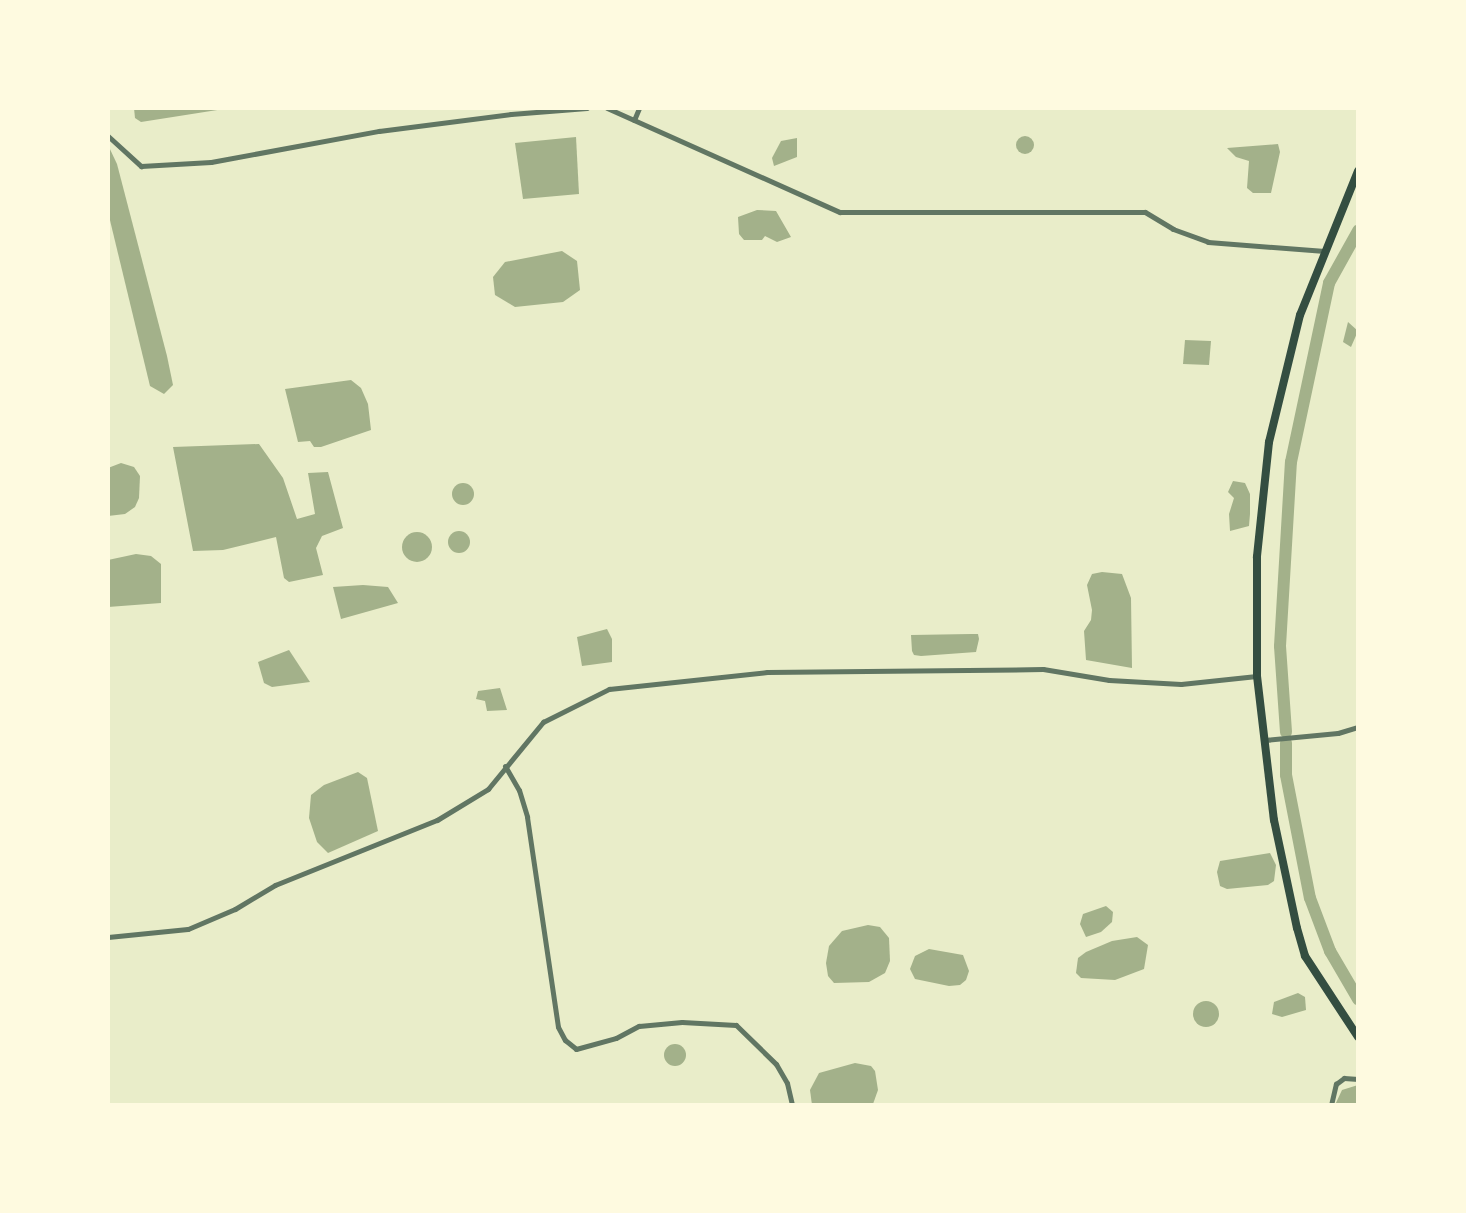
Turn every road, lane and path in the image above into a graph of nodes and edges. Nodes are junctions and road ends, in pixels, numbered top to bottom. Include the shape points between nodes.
1 (587, 108) edge
2 (607, 108) edge
3 (639, 108) edge
4 (510, 111) edge
5 (634, 120) junction
6 (108, 136) edge
7 (1358, 171) edge
8 (1326, 251) junction
9 (1257, 676) junction
10 (1358, 727) edge
11 (1265, 740) junction
12 (505, 766) junction
13 (108, 937) edge
14 (1358, 1037) edge
15 (1358, 1079) edge
16 (792, 1105) edge
17 (1331, 1105) edge

1 - 4 street
2 - 5 street
3 - 5 street
4 - 6 street via 211,162 141,166
5 - 8 street via 840,212 1145,212 1208,242
7 - 8 main road
8 - 9 main road via 1300,315 1269,442 1257,557
9 - 11 main road
9 - 12 street via 1181,684 1043,669 767,672 682,679 609,689 543,722
10 - 11 street
11 - 14 main road via 1274,820 1305,956
12 - 13 street via 488,789 437,820 275,885 223,914 188,929
12 - 16 street via 527,817 558,1027 565,1040 576,1049 639,1026 736,1025 776,1064
15 - 17 street via 1344,1078 1336,1084

